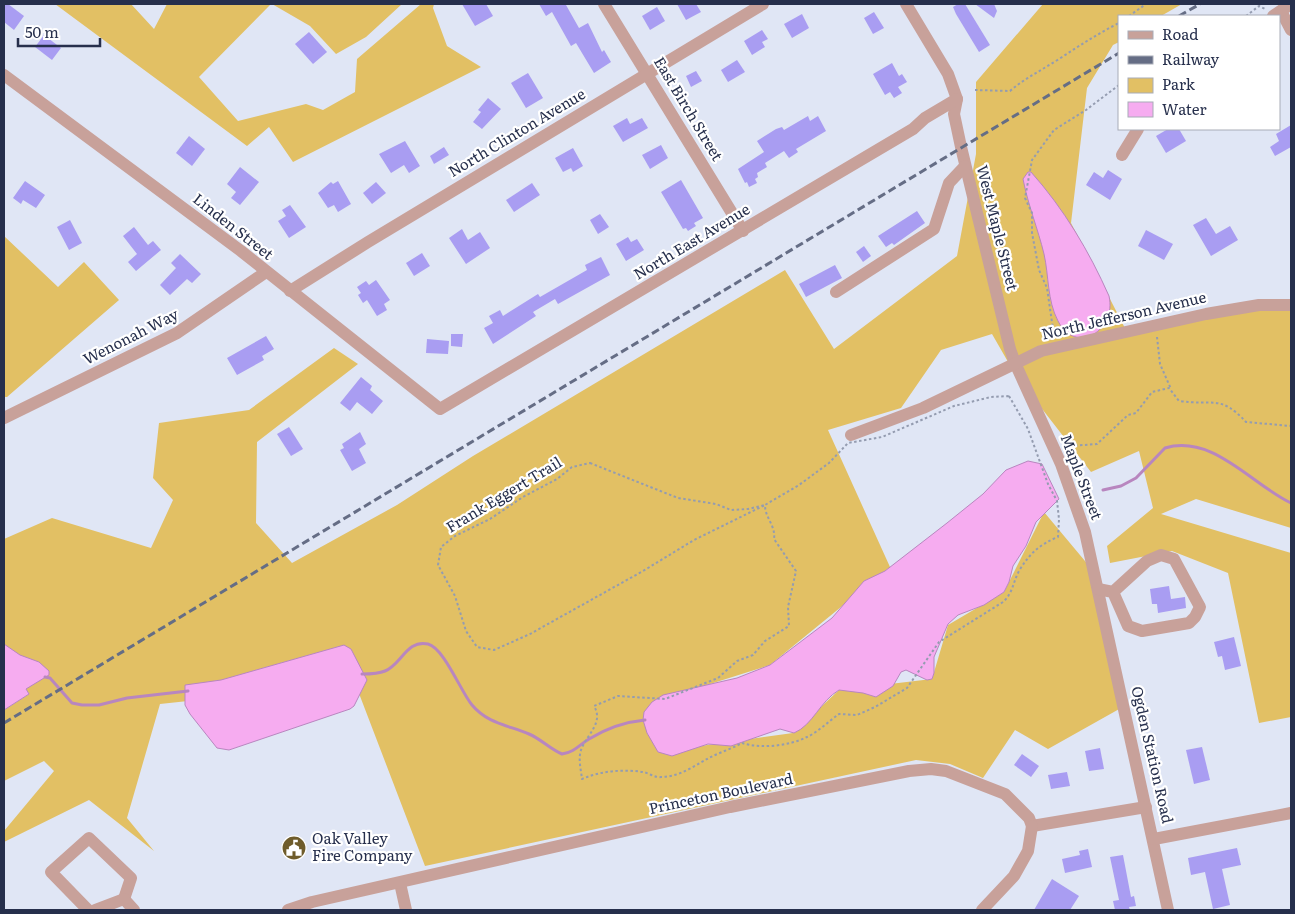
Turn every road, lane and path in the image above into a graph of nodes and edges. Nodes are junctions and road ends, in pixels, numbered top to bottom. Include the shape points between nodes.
1 (604, 4) edge
2 (763, 4) edge
3 (906, 4) edge
4 (1146, 4) edge
5 (1278, 10) edge
6 (1130, 15) edge
7 (1247, 15) edge
8 (1118, 24) edge
9 (1291, 30) edge
10 (648, 74) junction
11 (4, 76) edge
12 (1118, 86) edge
13 (975, 90) dead end
14 (957, 99) junction
15 (1137, 130) edge
16 (1122, 155) dead end
17 (965, 166) junction
18 (744, 231) junction
19 (266, 272) junction
20 (290, 291) junction
21 (836, 292) dead end
22 (1291, 305) edge
23 (1157, 337) dead end
24 (1055, 340) dead end
25 (1015, 363) junction
26 (1171, 391) junction
27 (440, 409) joint
28 (4, 418) edge
29 (1291, 426) edge
30 (851, 435) dead end
31 (1070, 446) dead end
32 (765, 505) junction
33 (1098, 589) junction
34 (1113, 592) junction
35 (1102, 608) joint
36 (1146, 807) junction
37 (1291, 813) edge
38 (1032, 826) junction
39 (1154, 839) junction
40 (400, 883) junction
41 (124, 899) junction
42 (88, 910) edge
43 (95, 910) edge
44 (134, 910) edge
45 (288, 910) edge
46 (406, 910) edge
47 (982, 910) edge
48 (1168, 910) edge

1 - 10 street, East Birch Street
2 - 10 street, North Clinton Avenue
3 - 14 street via 948,74
4 - 6 path
5 - 7 path via 1259,6
5 - 9 street
8 - 13 path via 1024,78 1010,91
10 - 18 street, East Birch Street
10 - 20 street, North Clinton Avenue
11 - 19 street, Linden Street
12 - 24 path via 1054,130 1032,160 1025,198 1032,214 1032,233 1039,270 1047,288
14 - 17 street, West Maple Street via 954,114
14 - 18 street, North East Avenue
15 - 16 street
17 - 21 street via 949,182 934,229
17 - 25 street, West Maple Street
18 - 27 street, North East Avenue
19 - 20 street, Linden Street
19 - 28 street, Wenonah Way via 177,333
20 - 27 street, Linden Street
22 - 25 street, North Jefferson Avenue via 1259,305 1206,314 1040,351
23 - 26 path via 1160,364
25 - 30 street, North Jefferson Avenue via 923,408
25 - 33 street, Maple Street via 1075,499
26 - 29 path via 1179,401 1197,404 1222,402 1246,422
26 - 31 path via 1169,388 1152,392 1136,413 1128,415 1097,444
32 - 32 path, Frank Eggert Trail via 731,510 716,504 678,498 590,463 572,467 490,519 455,536 441,547 438,565 455,596 466,631 477,647 494,650 530,634 694,540
32 - 32 path, Frank Eggert Trail via 765,513 775,531 774,539 796,571 788,607 789,626 718,678 665,699 618,696 594,706 598,721 581,752 582,779 599,772 644,772 660,778 677,774 742,743 752,746 791,743 808,737 839,714 857,715 874,707 907,688 939,642 1010,596 1019,571 1040,545 1058,537 1057,501 1028,429 1009,396 954,406 882,437 848,443 822,468
33 - 34 street
33 - 35 street, Maple Street
34 - 34 street via 1128,626 1142,631 1190,623 1200,607 1174,560 1160,555 1147,560
35 - 36 street, Ogden Station Road
36 - 38 street
36 - 39 street, Ogden Station Road
37 - 39 street
38 - 40 street, Princeton Boulevard via 1005,794 946,771 909,771 730,807
38 - 47 street via 1028,852 1014,876
39 - 48 street, Ogden Station Road
40 - 45 street, Princeton Boulevard
40 - 46 street
41 - 42 street via 132,878 89,838 51,872
41 - 43 street
41 - 44 street

